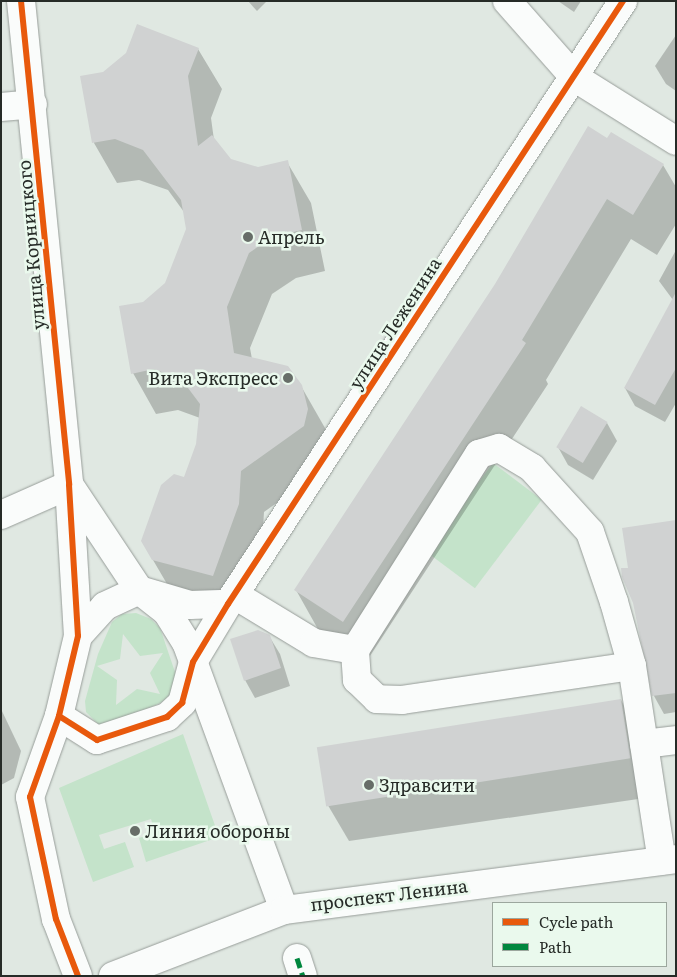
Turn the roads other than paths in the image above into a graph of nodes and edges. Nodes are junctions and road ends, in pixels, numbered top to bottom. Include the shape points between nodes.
1 (21, 1) edge
2 (507, 1) edge
3 (623, 1) edge
4 (574, 77) junction
5 (33, 104) junction
6 (1, 107) edge
7 (676, 141) edge
8 (69, 485) junction
9 (1, 515) edge
10 (139, 590) junction
11 (232, 600) junction
12 (78, 636) junction
13 (355, 650) junction
14 (193, 662) junction
15 (632, 666) junction
16 (59, 716) junction
17 (676, 740) edge
18 (644, 744) junction
19 (669, 860) edge
20 (284, 910) junction
21 (78, 976) edge
22 (113, 976) edge

1 - 5 street, улица Корницкого
2 - 4 street
3 - 4 street, улица Леженина
4 - 7 street
4 - 11 street, улица Леженина
5 - 6 street
5 - 8 street, улица Корницкого
8 - 9 street
8 - 10 street
8 - 12 street, улица Корницкого
10 - 11 street via 190,605
10 - 12 street via 104,606
10 - 14 street via 167,612 186,642
11 - 13 street via 314,643
11 - 14 street, улица Леженина
12 - 16 street
13 - 15 street via 357,680 377,698 402,700
13 - 15 street via 479,454 499,448 532,468 590,532
14 - 16 street via 182,703 167,717 97,740
14 - 20 street
15 - 18 street
16 - 21 street via 30,797 56,919
17 - 18 street
18 - 19 street
19 - 20 street, проспект Ленина
20 - 22 street, проспект Ленина

